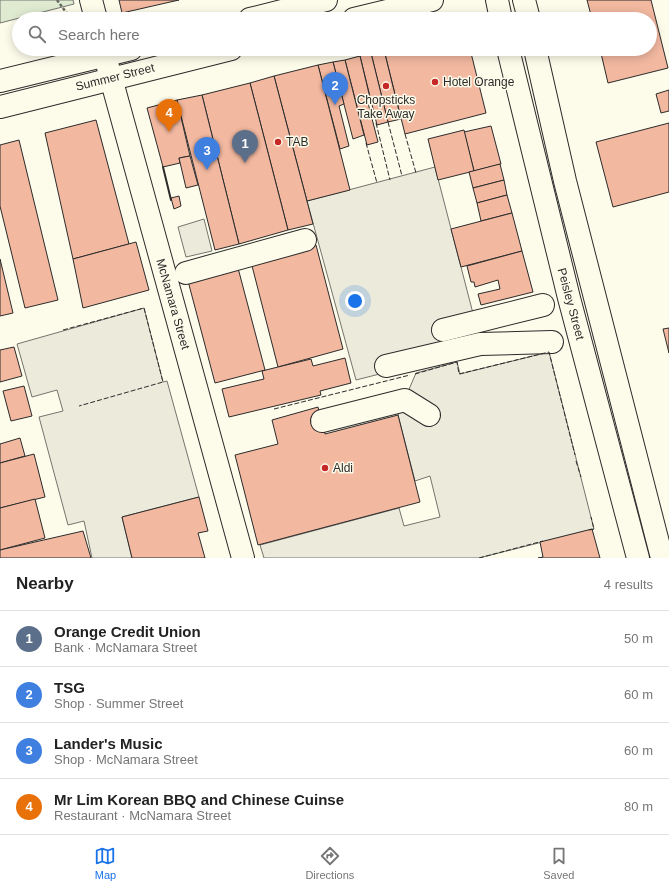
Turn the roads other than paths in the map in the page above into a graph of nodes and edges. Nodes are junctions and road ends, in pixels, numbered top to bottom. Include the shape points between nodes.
1 (91, 0) edge
2 (326, 0) edge
3 (432, 0) edge
4 (497, 0) edge
5 (524, 0) edge
6 (94, 12) edge
7 (278, 12) edge
8 (383, 12) edge
9 (500, 12) edge
10 (527, 12) edge
11 (90, 56) edge
12 (105, 56) edge
13 (202, 56) edge
14 (510, 56) edge
15 (537, 56) edge
16 (111, 78) junction
17 (0, 81) edge
18 (0, 107) edge
19 (305, 240) dead end
20 (186, 273) dead end
21 (543, 305) dead end
22 (443, 330) dead end
23 (552, 342) dead end
24 (386, 366) dead end
25 (429, 415) dead end
26 (322, 421) dead end
27 (243, 558) edge
28 (638, 558) edge
29 (662, 558) edge

1 - 6 main road
2 - 7 main road
3 - 8 main road
4 - 9 main road
5 - 10 main road
11 - 17 main road, Summer Street
12 - 16 main road, McNamara Street
13 - 16 main road, Summer Street
14 - 28 main road, Peisley Street via 569,298
15 - 29 main road, Peisley Street via 565,182
16 - 18 main road, Summer Street
16 - 27 main road, McNamara Street
19 - 20 main road
21 - 22 main road
23 - 24 main road via 480,344
25 - 26 main road via 405,400

